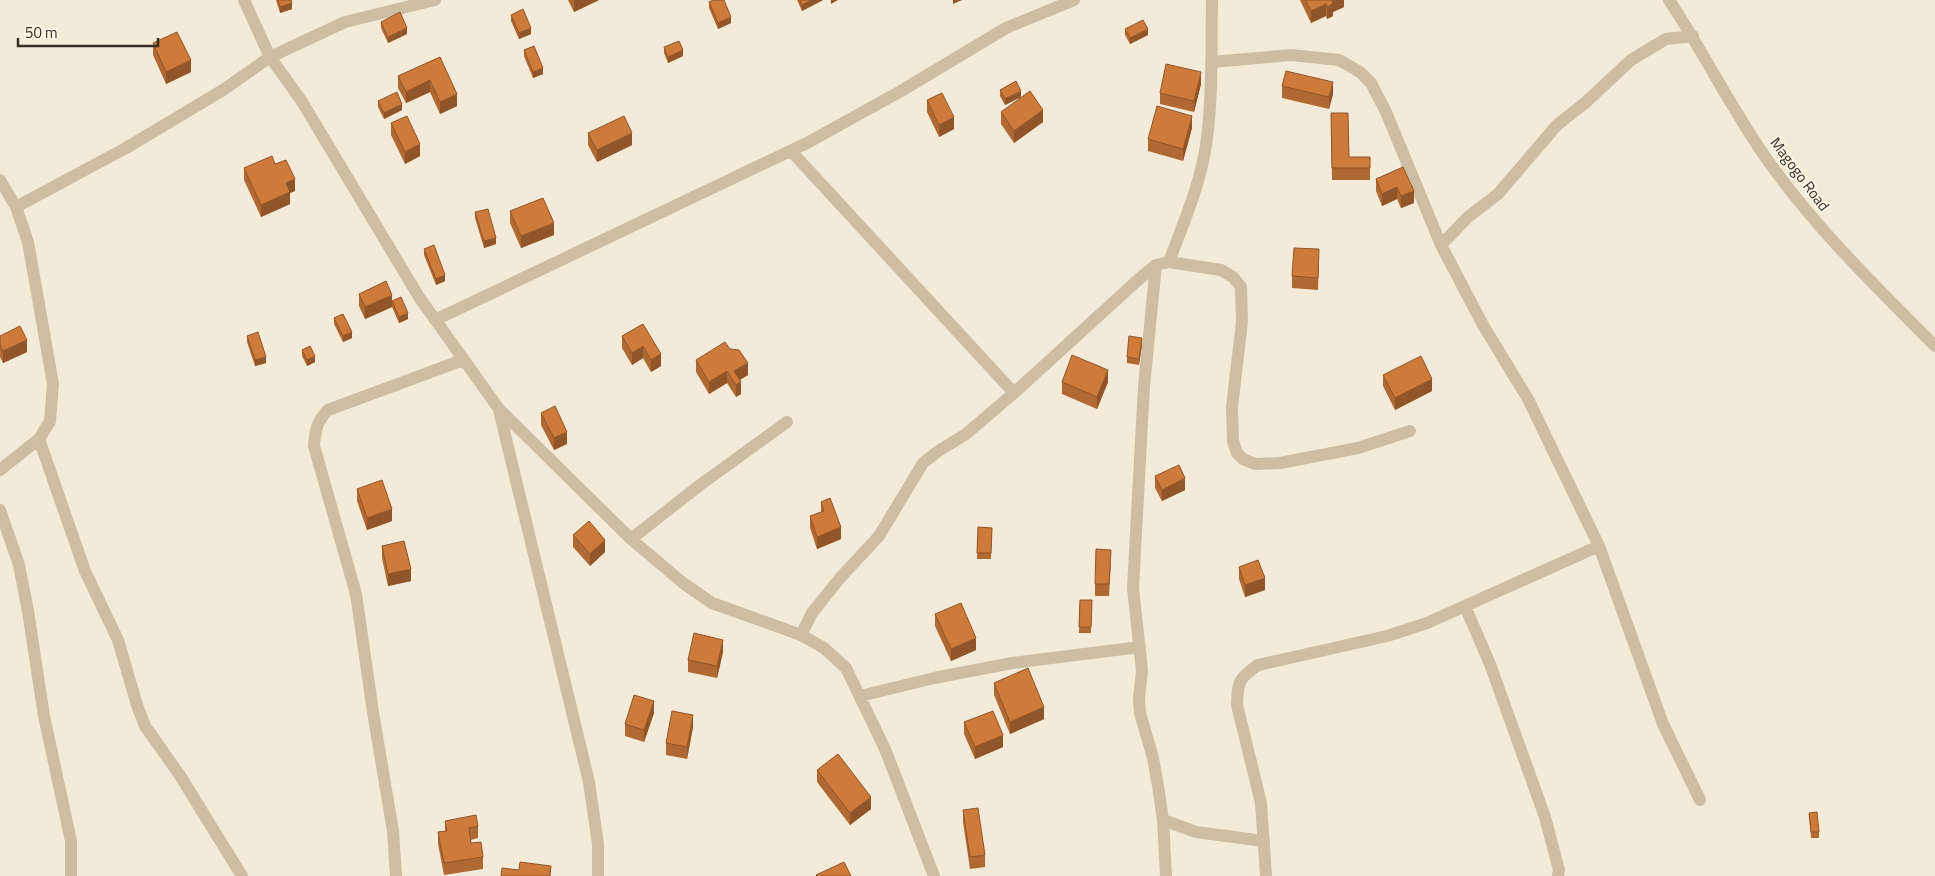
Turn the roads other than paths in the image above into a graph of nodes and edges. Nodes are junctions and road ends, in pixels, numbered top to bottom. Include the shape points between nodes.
1 (244, 0) edge
2 (435, 0) edge
3 (1074, 0) edge
4 (1212, 0) edge
5 (1669, 0) edge
6 (1693, 36) junction
7 (270, 57) junction
8 (1211, 62) junction
9 (790, 151) junction
10 (0, 180) edge
11 (16, 207) junction
12 (1441, 246) junction
13 (1169, 262) junction
14 (1156, 265) junction
15 (435, 320) junction
16 (1935, 346) edge
17 (463, 360) junction
18 (1014, 393) junction
19 (499, 409) junction
20 (788, 422) dead end
21 (1410, 431) dead end
22 (39, 439) junction
23 (0, 470) edge
24 (0, 510) edge
25 (631, 539) junction
26 (1599, 546) junction
27 (1465, 606) junction
28 (801, 635) junction
29 (1140, 647) junction
30 (860, 696) junction
31 (1700, 800) dead end
32 (1162, 820) junction
33 (1264, 841) junction
34 (71, 876) edge
35 (242, 876) edge
36 (396, 876) edge
37 (598, 876) edge
38 (934, 876) edge
39 (1166, 876) edge
40 (1266, 876) edge
41 (1558, 876) edge

1 - 7 street
2 - 7 street via 345,22
3 - 9 street via 1006,28 859,116
4 - 8 street
5 - 6 street, Magogo Road
6 - 12 street via 1666,38 1631,60 1557,125 1503,188 1468,217
6 - 16 street, Magogo Road via 1737,115 1807,213
7 - 11 street via 223,90 126,148
7 - 15 street via 302,100
8 - 12 street via 1291,55 1338,60 1360,72 1371,83 1386,112
8 - 13 street via 1207,138 1201,170
9 - 15 street
9 - 18 street
10 - 11 street
11 - 22 street via 28,242 53,384 50,421
12 - 26 street via 1528,399
13 - 14 street
13 - 21 street via 1221,270 1232,276 1241,287 1242,322 1232,407 1232,441 1243,459 1255,464 1280,463 1358,448
14 - 18 street
14 - 29 street via 1144,386 1133,588
15 - 17 street
17 - 19 street
17 - 36 street via 328,410 315,429 314,446 356,594 394,830
18 - 28 street via 966,434 922,463 879,536 812,613
19 - 25 street
19 - 37 street via 589,782 598,844
20 - 25 street via 700,484
22 - 23 street
22 - 35 street via 85,571 118,640 145,726
24 - 34 street via 19,565 28,611 44,716 71,841
25 - 28 street via 712,603
26 - 27 street
26 - 31 street via 1663,724
27 - 33 street via 1387,636 1258,665 1242,676 1237,705 1262,803
27 - 41 street via 1490,664 1545,817
28 - 30 street via 824,648 846,668
29 - 30 street via 1012,663
29 - 32 street via 1140,713 1154,758
30 - 38 street via 885,749
32 - 33 street via 1196,832
32 - 39 street
33 - 40 street

